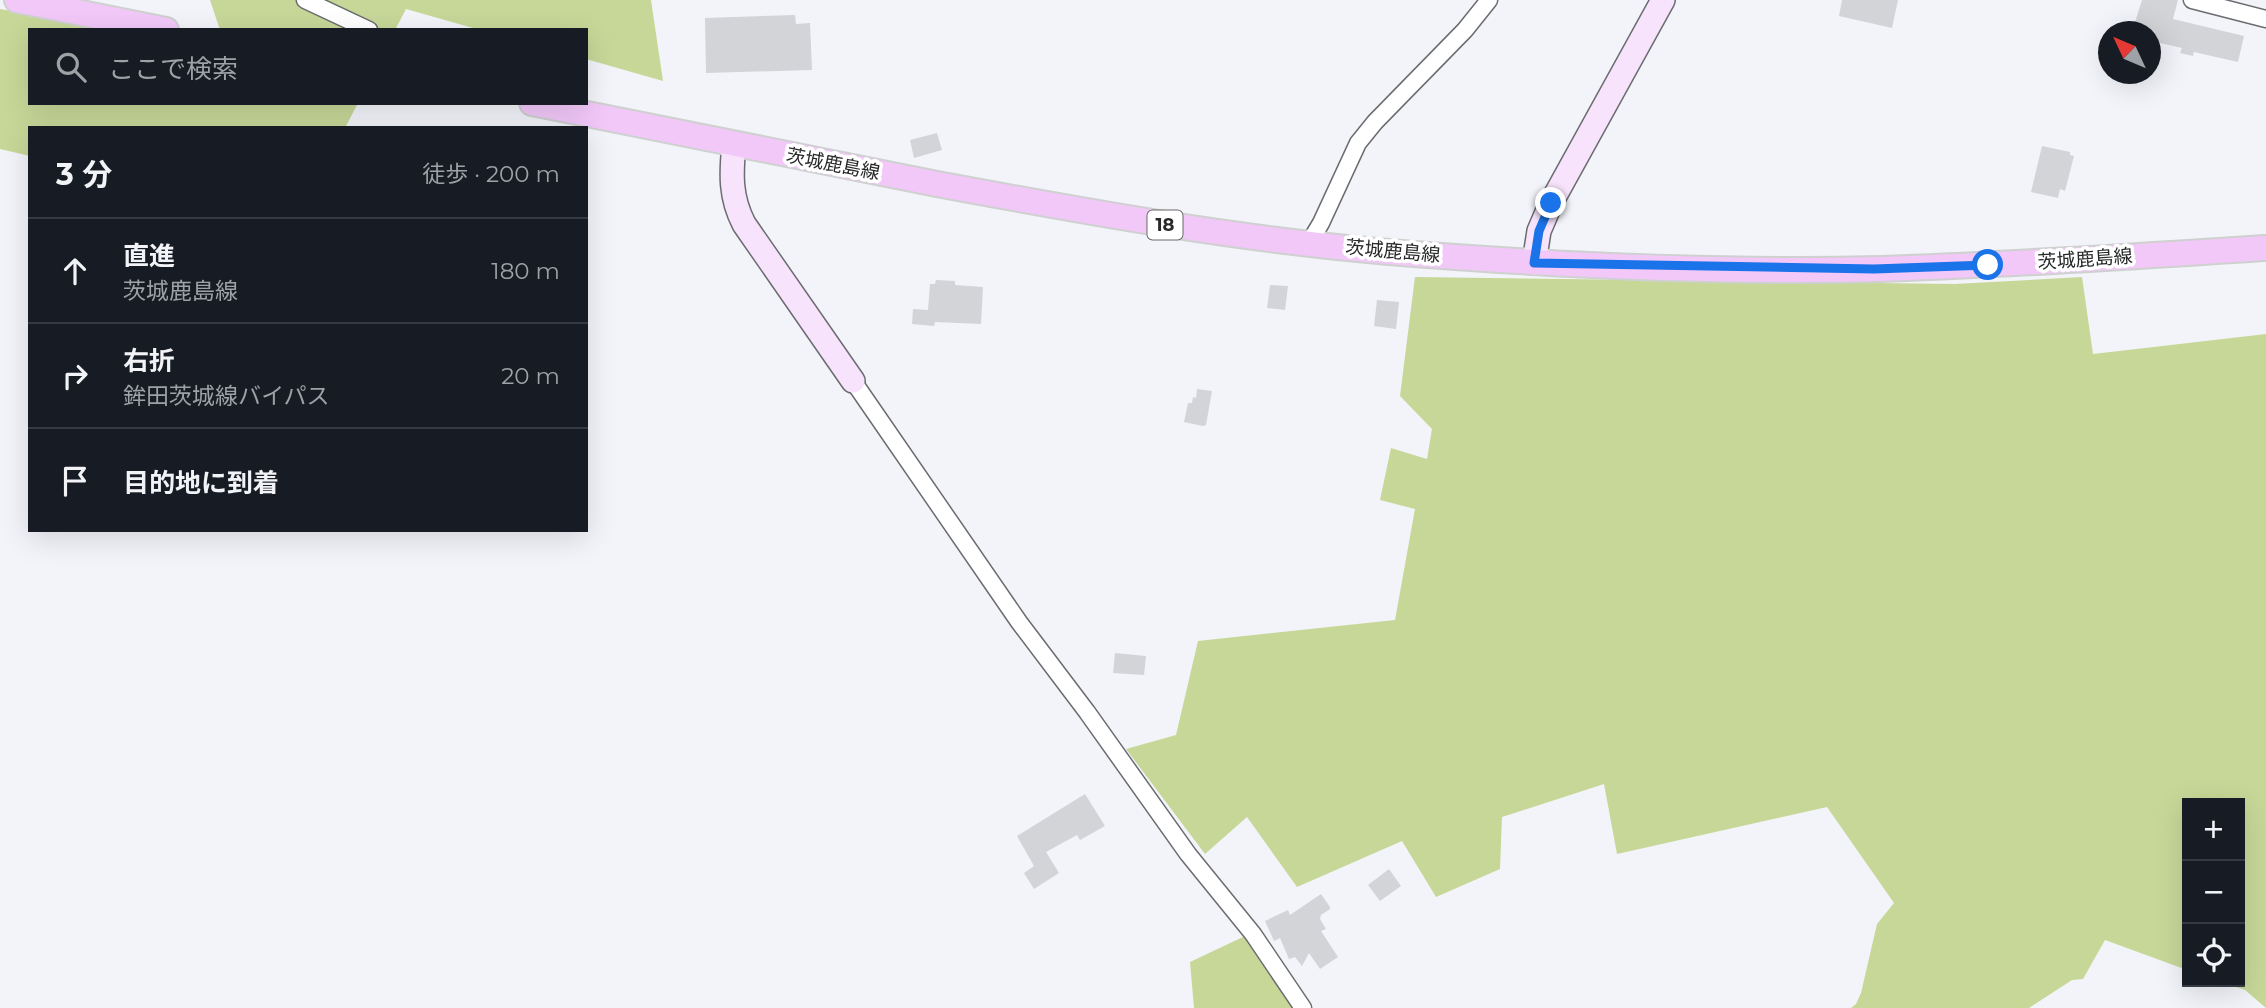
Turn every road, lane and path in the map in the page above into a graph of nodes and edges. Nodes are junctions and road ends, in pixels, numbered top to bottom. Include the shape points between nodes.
1 (17, 0) edge
2 (305, 0) edge
3 (1489, 0) edge
4 (1662, 0) edge
5 (2192, 0) edge
6 (2266, 17) edge
7 (156, 28) edge
8 (365, 28) edge
9 (542, 105) edge
10 (734, 144) junction
11 (1309, 243) junction
12 (2266, 248) edge
13 (1534, 263) junction
14 (853, 381) joint
15 (1303, 1008) edge

1 - 7 main road
2 - 8 street
3 - 11 street via 1358,144
4 - 13 main road via 1551,203 1539,231
5 - 6 street
9 - 10 main road, 茨城鹿島線 / 18
10 - 11 main road, 茨城鹿島線 / 18 via 1096,213
10 - 14 main road via 731,189 740,218
11 - 13 main road, 茨城鹿島線 / 18
12 - 13 main road, 茨城鹿島線 / 18 via 1874,269
14 - 15 street via 1019,622 1188,854 1254,934

